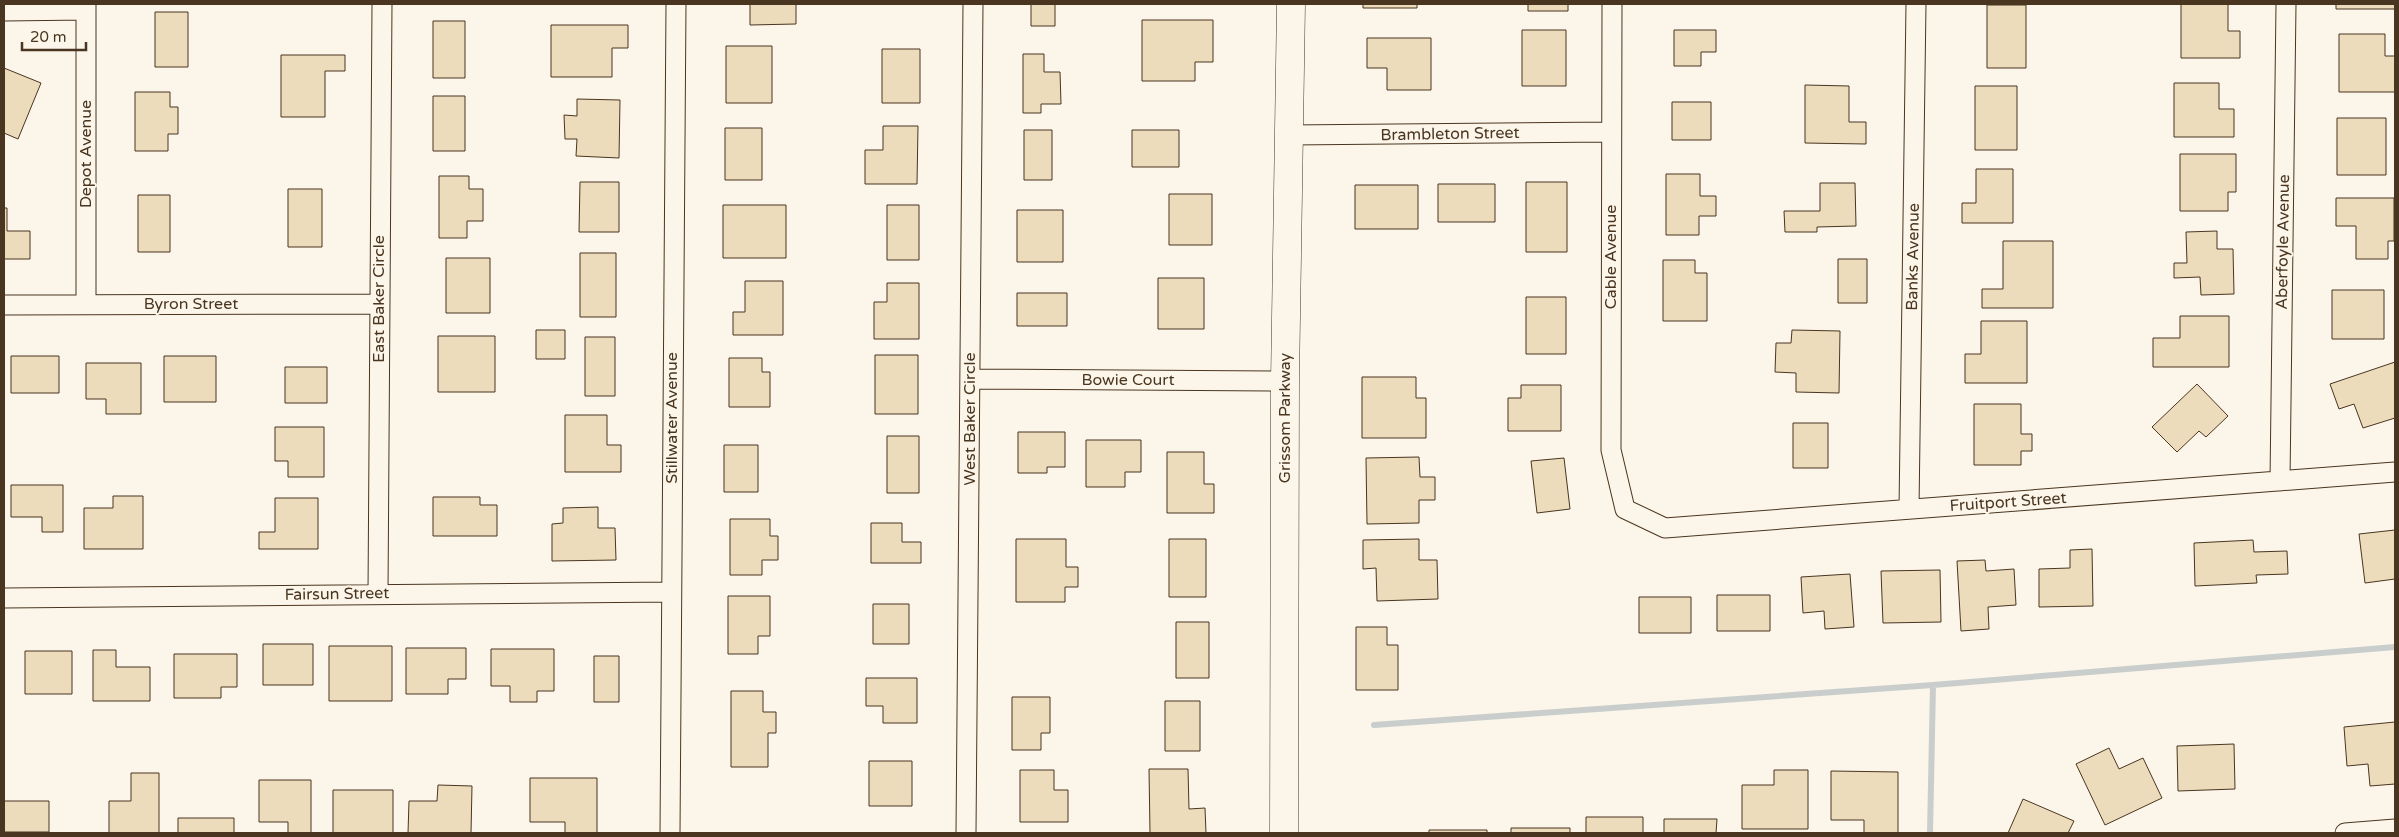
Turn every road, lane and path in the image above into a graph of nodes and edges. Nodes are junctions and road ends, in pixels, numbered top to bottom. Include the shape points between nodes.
1 (382, 4) edge
2 (676, 4) edge
3 (973, 4) edge
4 (1291, 4) edge
5 (1612, 4) edge
6 (1916, 4) edge
7 (2286, 4) edge
8 (86, 7) edge
9 (4, 11) edge
10 (1610, 132) junction
11 (1290, 136) junction
12 (86, 304) junction
13 (379, 304) junction
14 (4, 305) edge
15 (971, 379) junction
16 (1285, 381) junction
17 (2395, 472) edge
18 (2280, 481) junction
19 (1625, 509) joint
20 (1909, 509) junction
21 (671, 592) junction
22 (378, 594) junction
23 (4, 598) edge
24 (2395, 829) edge
25 (670, 833) edge
26 (966, 833) edge
27 (1284, 833) edge
28 (2345, 833) edge

1 - 13 street, East Baker Circle
2 - 21 street, Stillwater Avenue
3 - 15 street, West Baker Circle
4 - 11 main road, Grissom Parkway
5 - 10 street, Cable Avenue
6 - 20 street, Banks Avenue
7 - 18 street, Aberfoyle Avenue
8 - 9 street
8 - 12 street, Depot Avenue
10 - 11 street, Brambleton Street
10 - 19 street, Cable Avenue via 1611,450
11 - 16 main road, Grissom Parkway
12 - 13 street, Byron Street
12 - 14 street, Byron Street
13 - 22 street, East Baker Circle
15 - 16 street, Bowie Court
15 - 26 street, West Baker Circle
16 - 27 main road, Grissom Parkway
17 - 18 street, Fruitport Street
18 - 20 street, Fruitport Street
19 - 20 street, Fruitport Street via 1665,528
21 - 22 street, Fairsun Street
21 - 25 street, Stillwater Avenue
22 - 23 street, Fairsun Street
24 - 28 street

